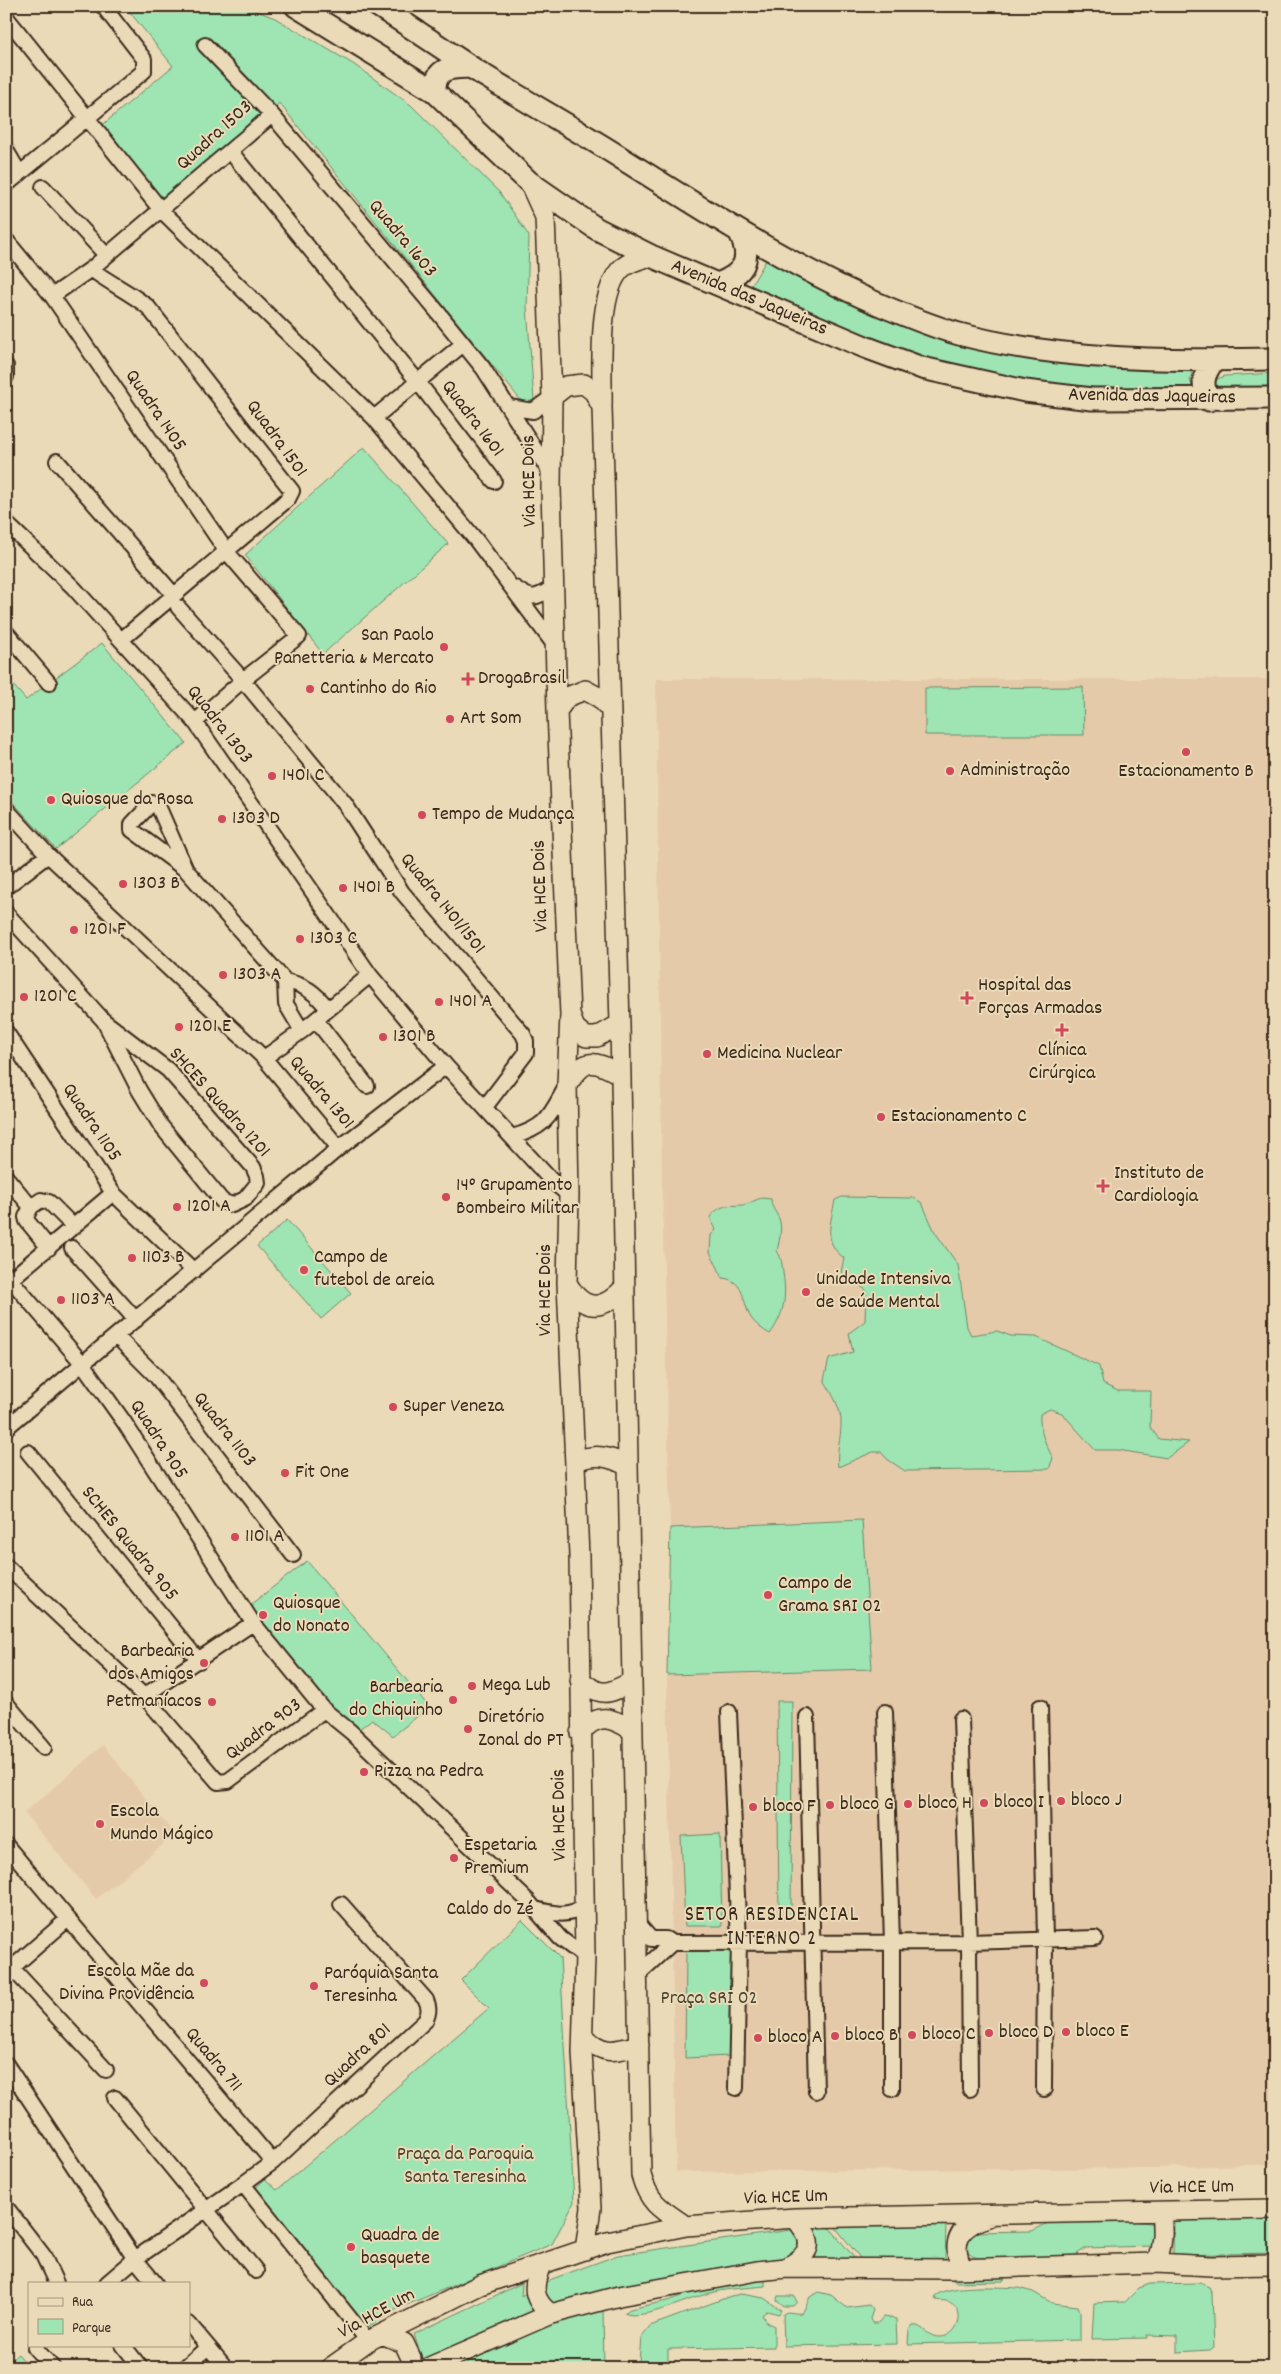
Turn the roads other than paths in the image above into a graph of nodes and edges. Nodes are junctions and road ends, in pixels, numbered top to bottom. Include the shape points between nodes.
1 (103, 6) edge
2 (296, 6) edge
3 (378, 6) edge
4 (6, 18) edge
5 (205, 45) dead end
6 (471, 67) junction
7 (434, 91) junction
8 (272, 115) junction
9 (86, 120) junction
10 (6, 150) edge
11 (230, 151) junction
12 (20, 174) junction
13 (529, 182) junction
14 (6, 185) edge
15 (43, 187) dead end
16 (161, 210) junction
17 (740, 233) junction
18 (6, 240) edge
19 (106, 255) junction
20 (650, 256) junction
21 (91, 269) junction
22 (718, 284) junction
23 (52, 296) junction
24 (463, 344) junction
25 (1275, 359) edge
26 (1214, 360) junction
27 (6, 366) edge
28 (6, 377) edge
29 (418, 382) junction
30 (552, 398) junction
31 (1275, 398) edge
32 (1209, 400) junction
33 (509, 407) junction
34 (602, 407) junction
35 (374, 418) junction
36 (57, 461) dead end
37 (551, 474) junction
38 (494, 481) dead end
39 (6, 524) edge
40 (227, 552) junction
41 (510, 585) junction
42 (554, 587) junction
43 (176, 601) junction
44 (6, 632) edge
45 (121, 640) junction
46 (556, 648) junction
47 (244, 680) junction
48 (49, 683) dead end
49 (611, 710) junction
50 (557, 711) junction
51 (195, 722) junction
52 (6, 809) edge
53 (48, 855) junction
54 (186, 870) junction
55 (6, 887) edge
56 (6, 913) edge
57 (370, 975) junction
58 (285, 981) junction
59 (328, 1008) junction
60 (570, 1015) junction
61 (316, 1020) junction
62 (104, 1022) junction
63 (620, 1024) junction
64 (302, 1031) junction
65 (6, 1032) edge
66 (264, 1058) junction
67 (446, 1066) junction
68 (619, 1074) junction
69 (567, 1085) junction
70 (367, 1086) dead end
71 (485, 1107) junction
72 (512, 1137) junction
73 (339, 1148) junction
74 (6, 1177) edge
75 (113, 1192) junction
76 (569, 1195) junction
77 (32, 1207) junction
78 (74, 1227) junction
79 (49, 1248) junction
80 (72, 1248) dead end
81 (194, 1271) junction
82 (9, 1277) edge
83 (566, 1282) junction
84 (625, 1287) junction
85 (136, 1320) junction
86 (116, 1336) junction
87 (82, 1363) junction
88 (6, 1428) edge
89 (28, 1452) dead end
90 (575, 1462) junction
91 (628, 1466) junction
92 (293, 1555) dead end
93 (6, 1566) edge
94 (253, 1623) junction
95 (199, 1661) junction
96 (580, 1680) junction
97 (631, 1682) junction
98 (144, 1696) junction
99 (6, 1703) edge
100 (1040, 1707) dead end
101 (324, 1710) junction
102 (729, 1712) dead end
103 (884, 1712) dead end
104 (807, 1717) dead end
105 (961, 1719) dead end
106 (632, 1730) junction
107 (580, 1733) junction
108 (44, 1748) dead end
109 (6, 1846) edge
110 (340, 1904) dead end
111 (584, 1906) junction
112 (535, 1909) junction
113 (68, 1919) junction
114 (636, 1922) junction
115 (1095, 1938) dead end
116 (1045, 1940) junction
117 (672, 1942) junction
118 (739, 1942) junction
119 (892, 1942) junction
120 (969, 1942) junction
121 (813, 1943) junction
122 (585, 1958) junction
123 (9, 1971) edge
124 (636, 1976) junction
125 (583, 2037) junction
126 (638, 2045) junction
127 (6, 2064) edge
128 (106, 2070) dead end
129 (736, 2088) dead end
130 (1044, 2088) dead end
131 (892, 2089) dead end
132 (970, 2089) dead end
133 (816, 2091) dead end
134 (115, 2098) dead end
135 (273, 2162) junction
136 (243, 2184) junction
137 (6, 2207) edge
138 (205, 2208) junction
139 (1275, 2210) edge
140 (1161, 2212) junction
141 (999, 2214) junction
142 (795, 2218) junction
143 (686, 2226) junction
144 (585, 2250) junction
145 (135, 2259) junction
146 (1156, 2263) junction
147 (541, 2265) junction
148 (1275, 2265) edge
149 (786, 2268) junction
150 (962, 2268) junction
151 (256, 2271) dead end
152 (56, 2282) edge
153 (108, 2282) edge
154 (154, 2282) edge
155 (551, 2314) junction
156 (190, 2325) edge
157 (375, 2338) junction
158 (36, 2346) edge
159 (124, 2346) edge
160 (208, 2347) junction
161 (53, 2368) edge
162 (141, 2368) edge
163 (184, 2368) edge
164 (226, 2368) edge
165 (330, 2368) edge
166 (411, 2368) edge
167 (427, 2368) edge

1 - 9 street via 144,60 146,68 141,76
2 - 7 main road, Avenida das Jaqueiras
3 - 6 main road, Avenida das Jaqueiras
4 - 9 street
5 - 8 street, Quadra 1503
6 - 7 main road via 444,70 438,75
6 - 17 main road, Avenida das Jaqueiras via 573,127
7 - 13 main road, Avenida das Jaqueiras
8 - 11 street, Quadra 1503
8 - 24 street, Quadra 1603
9 - 12 street
9 - 16 street
10 - 12 street
11 - 16 street, Quadra 1503
11 - 29 street
12 - 14 street
13 - 20 main road, Avenida das Jaqueiras via 597,229
13 - 30 main road, Via HCE Dois via 545,217
15 - 19 street
16 - 19 street, Quadra 1503
16 - 35 street
17 - 22 main road via 746,250 744,264 736,275
17 - 26 main road, Avenida das Jaqueiras via 832,283 956,334 1072,354 1132,360
18 - 23 street, Quadra 1405
19 - 21 street, Quadra 1503
20 - 22 main road, Avenida das Jaqueiras
20 - 34 main road via 624,266 608,293 604,311
21 - 23 street, Quadra 1503
21 - 40 street, Quadra 1501 via 148,307 291,488 288,499
22 - 32 main road, Avenida das Jaqueiras via 922,368 1025,390 1092,399
23 - 40 street, Quadra 1405
24 - 29 street
24 - 33 street, Quadra 1601
25 - 26 main road, Avenida das Jaqueiras
26 - 32 main road via 1203,381
27 - 28 street
29 - 35 street
29 - 38 street, Quadra 1601
30 - 33 street, Quadra 1601 via 532,410
30 - 34 main road via 566,386 584,384 594,392
30 - 37 main road, Via HCE Dois
31 - 32 main road, Avenida das Jaqueiras
33 - 37 street, Quadra 1601
34 - 49 main road
35 - 41 street
36 - 43 street
37 - 42 main road, Via HCE Dois
39 - 45 street, Quadra 1303 via 73,587
40 - 43 street
40 - 47 street via 298,636
41 - 42 street via 532,597
41 - 46 street
42 - 46 main road, Via HCE Dois
43 - 45 street
43 - 47 street, Quadra 1401/1501
44 - 48 street
45 - 51 street, Quadra 1303
46 - 50 main road, Via HCE Dois
47 - 51 street
47 - 71 street, Quadra 1401/1501 via 345,804 402,892 523,1034 526,1053
49 - 50 main road via 600,698 585,690 567,696
49 - 63 main road
50 - 60 main road, Via HCE Dois
51 - 57 street, Quadra 1303
52 - 53 street
53 - 55 street
53 - 66 street
54 - 54 street via 160,808 152,804 132,824 132,828
54 - 58 street
56 - 62 street, SHCES Quadra 1201
57 - 59 street, Quadra 1301
57 - 67 street
58 - 59 street via 310,989
58 - 64 street via 286,1004
59 - 61 street, Quadra 1301
60 - 63 main road via 575,1028 586,1037 596,1037
60 - 69 main road, Via HCE Dois
61 - 64 street, Quadra 1301
61 - 70 street, Quadra 1301
62 - 62 street, SHCES Quadra 1201 via 162,1128 222,1201 232,1205 245,1199 258,1183 253,1167 168,1070
63 - 68 main road
64 - 66 street, Quadra 1301
65 - 75 street, Quadra 1105
66 - 73 street, Quadra 1301
67 - 71 street
67 - 73 street, Quadra 1301
68 - 69 main road via 590,1063 579,1068
68 - 84 main road
69 - 72 street via 542,1125 534,1131
69 - 76 main road, Via HCE Dois
71 - 72 street
72 - 76 street
73 - 81 street
74 - 77 street
75 - 78 street, Quadra 1105
75 - 81 street
76 - 83 main road, Via HCE Dois
77 - 78 street via 41,1200 49,1202
77 - 79 street via 26,1216 27,1221
78 - 79 street, Quadra 1105
79 - 82 street, Quadra 1105
80 - 85 street
81 - 85 street
82 - 87 street
83 - 84 main road via 578,1298 594,1305 613,1300
83 - 90 main road, Via HCE Dois
84 - 91 main road
85 - 86 street
86 - 87 street
86 - 92 street, Quadra 1103 via 156,1376
87 - 88 street
87 - 94 street, Quadra 905 via 124,1422
89 - 95 street, SCHES Quadra 905
90 - 91 main road via 596,1455
90 - 96 main road, Via HCE Dois
91 - 97 main road
93 - 98 street
94 - 95 street
94 - 101 street, Quadra 903
95 - 98 street
96 - 97 main road via 601,1693 611,1692
96 - 107 main road, Via HCE Dois
97 - 106 main road
98 - 101 street, Quadra 903 via 214,1779 223,1783
99 - 108 street
100 - 116 street
101 - 112 street via 351,1732
102 - 118 street
103 - 119 street
104 - 121 street
105 - 120 street
106 - 107 main road via 619,1722 598,1718
106 - 114 main road
107 - 111 main road, Via HCE Dois
109 - 113 street, Quadra 711
110 - 135 street, Quadra 801 via 426,2000 428,2015
111 - 112 street via 567,1914
111 - 122 main road, Via HCE Dois
112 - 122 street via 560,1938
113 - 123 street
113 - 135 street, Quadra 711
114 - 117 street via 651,1939
114 - 124 main road
115 - 116 street
116 - 120 street
116 - 130 street
117 - 118 street
117 - 124 street
118 - 121 street
118 - 129 street
119 - 120 street
119 - 121 street
119 - 131 street
120 - 132 street
121 - 133 street
122 - 125 main road, Via HCE Dois
123 - 128 street
124 - 126 main road
125 - 126 main road via 606,2052
125 - 144 main road, Via HCE Dois via 591,2208
126 - 143 main road via 641,2175 646,2193 657,2207
127 - 145 street
134 - 138 street
135 - 136 street
136 - 138 street
136 - 157 street
137 - 152 street via 42,2255
138 - 145 street
138 - 151 street
139 - 140 main road, Via HCE Um
140 - 141 main road, Via HCE Um
140 - 146 main road via 1163,2236
141 - 142 main road, Via HCE Um
141 - 150 main road via 975,2222 960,2235 956,2244
142 - 143 main road, Via HCE Um
142 - 149 main road via 805,2230 810,2245 808,2251
143 - 144 main road, Via HCE Um via 607,2242
144 - 147 main road, Via HCE Um
145 - 153 street
145 - 154 street
146 - 148 main road
146 - 150 main road
147 - 155 main road via 534,2292 537,2301
147 - 157 main road, Via HCE Um via 480,2285
149 - 150 main road
149 - 155 main road via 619,2296
155 - 167 main road
156 - 160 street
157 - 165 main road, Via HCE Um
157 - 166 main road via 404,2343 411,2358
158 - 161 street via 34,2348
159 - 162 street
160 - 163 street
160 - 164 street

